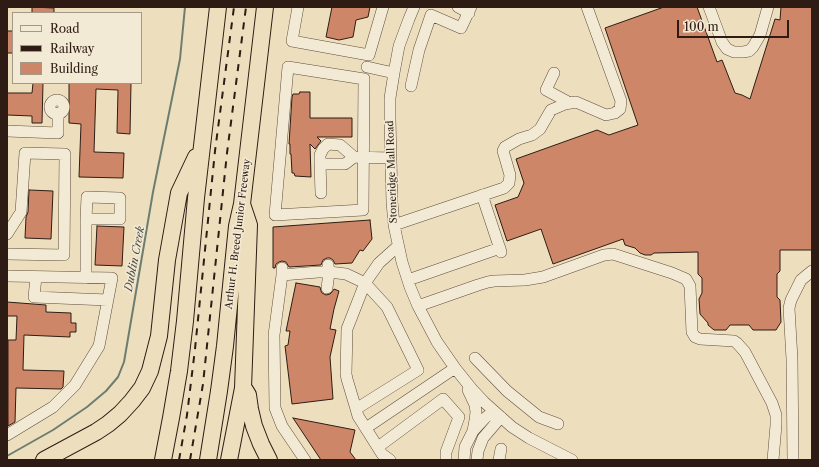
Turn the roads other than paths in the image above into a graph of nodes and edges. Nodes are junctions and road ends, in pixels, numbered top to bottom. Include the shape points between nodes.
1 (218, 7) edge
2 (265, 7) edge
3 (298, 7) edge
4 (383, 7) edge
5 (414, 7) edge
6 (458, 7) edge
7 (587, 7) edge
8 (709, 7) edge
9 (768, 7) edge
10 (470, 10) edge
11 (367, 67) dead end
12 (394, 73) junction
13 (554, 73) dead end
14 (411, 86) dead end
15 (58, 95) dead end
16 (570, 103) junction
17 (7, 132) edge
18 (202, 145) junction
19 (359, 158) junction
20 (390, 158) junction
21 (320, 164) junction
22 (321, 193) dead end
23 (482, 195) junction
24 (242, 204) junction
25 (86, 219) dead end
26 (394, 225) junction
27 (7, 234) edge
28 (398, 246) junction
29 (7, 254) edge
30 (328, 268) junction
31 (812, 271) edge
32 (7, 276) edge
33 (36, 277) junction
34 (86, 278) junction
35 (408, 280) junction
36 (365, 282) junction
37 (327, 288) dead end
38 (108, 300) junction
39 (418, 306) junction
40 (475, 358) dead end
41 (455, 368) junction
42 (462, 379) junction
43 (243, 388) junction
44 (356, 409) junction
45 (497, 414) junction
46 (558, 424) dead end
47 (366, 428) junction
48 (473, 430) junction
49 (7, 435) edge
50 (378, 447) junction
51 (44, 460) edge
52 (163, 460) edge
53 (208, 460) edge
54 (229, 460) edge
55 (269, 460) edge
56 (305, 460) edge
57 (390, 460) edge
58 (446, 460) edge
59 (464, 460) edge
60 (477, 460) edge
61 (571, 460) edge
62 (773, 460) edge
63 (793, 460) edge

1 - 18 highway
2 - 24 highway, Arthur H. Breed Junior Freeway
3 - 4 street via 292,41 369,55
5 - 12 street, Stoneridge Mall Road via 399,46
6 - 10 street
7 - 16 street via 621,105 616,113 606,115 576,102
8 - 9 street via 722,42 727,49 734,52 749,51 753,47 760,35
10 - 14 street via 461,28 432,16 419,50
11 - 12 street
12 - 20 street, Stoneridge Mall Road via 390,98
13 - 16 street via 546,90
15 - 17 street via 64,106 58,114 58,133
16 - 23 street via 551,110 540,129 505,147 503,151 510,175 509,183 504,188
18 - 51 highway via 179,193 167,260 159,336 150,371 142,388 108,424
18 - 52 highway via 179,371
19 - 19 street via 363,210 275,215 288,67 364,80
19 - 20 street
19 - 21 street via 345,164
19 - 21 street via 340,145 328,144 320,155
20 - 26 street, Stoneridge Mall Road
21 - 22 street
23 - 26 street
23 - 35 street via 501,250
24 - 43 highway via 249,225
24 - 53 highway, Arthur H. Breed Junior Freeway via 237,226 225,346
25 - 34 street
26 - 28 street, Stoneridge Mall Road
27 - 29 street via 21,212 24,153 65,154 64,255
28 - 35 street, Stoneridge Mall Road
28 - 36 street via 379,263
30 - 36 street
30 - 37 street
30 - 56 street via 318,272 282,271 274,335 276,408 282,426
31 - 63 street via 801,280 789,308
32 - 33 street
33 - 34 street
33 - 38 street via 34,297
34 - 38 street via 112,278
35 - 39 street, Stoneridge Mall Road
36 - 44 street via 347,329 346,374
36 - 44 street via 387,307 418,370
38 - 49 street via 99,346 75,385 53,407
39 - 41 street, Stoneridge Mall Road via 437,342
39 - 62 street via 488,282 543,278 613,254 686,279 690,286 692,332 695,337 737,343 745,352 772,403 776,415
40 - 46 street via 507,391 539,417
41 - 42 street, Stoneridge Mall Road
41 - 47 street
42 - 45 street, Stoneridge Mall Road
42 - 48 street via 475,405
43 - 54 highway
43 - 55 highway via 248,395 254,426
44 - 47 street
45 - 48 street via 485,418
45 - 60 street via 483,438
45 - 61 street, Stoneridge Mall Road via 529,438
47 - 50 street
48 - 59 street via 465,447
50 - 57 street
50 - 58 street via 443,399 459,417 446,452

